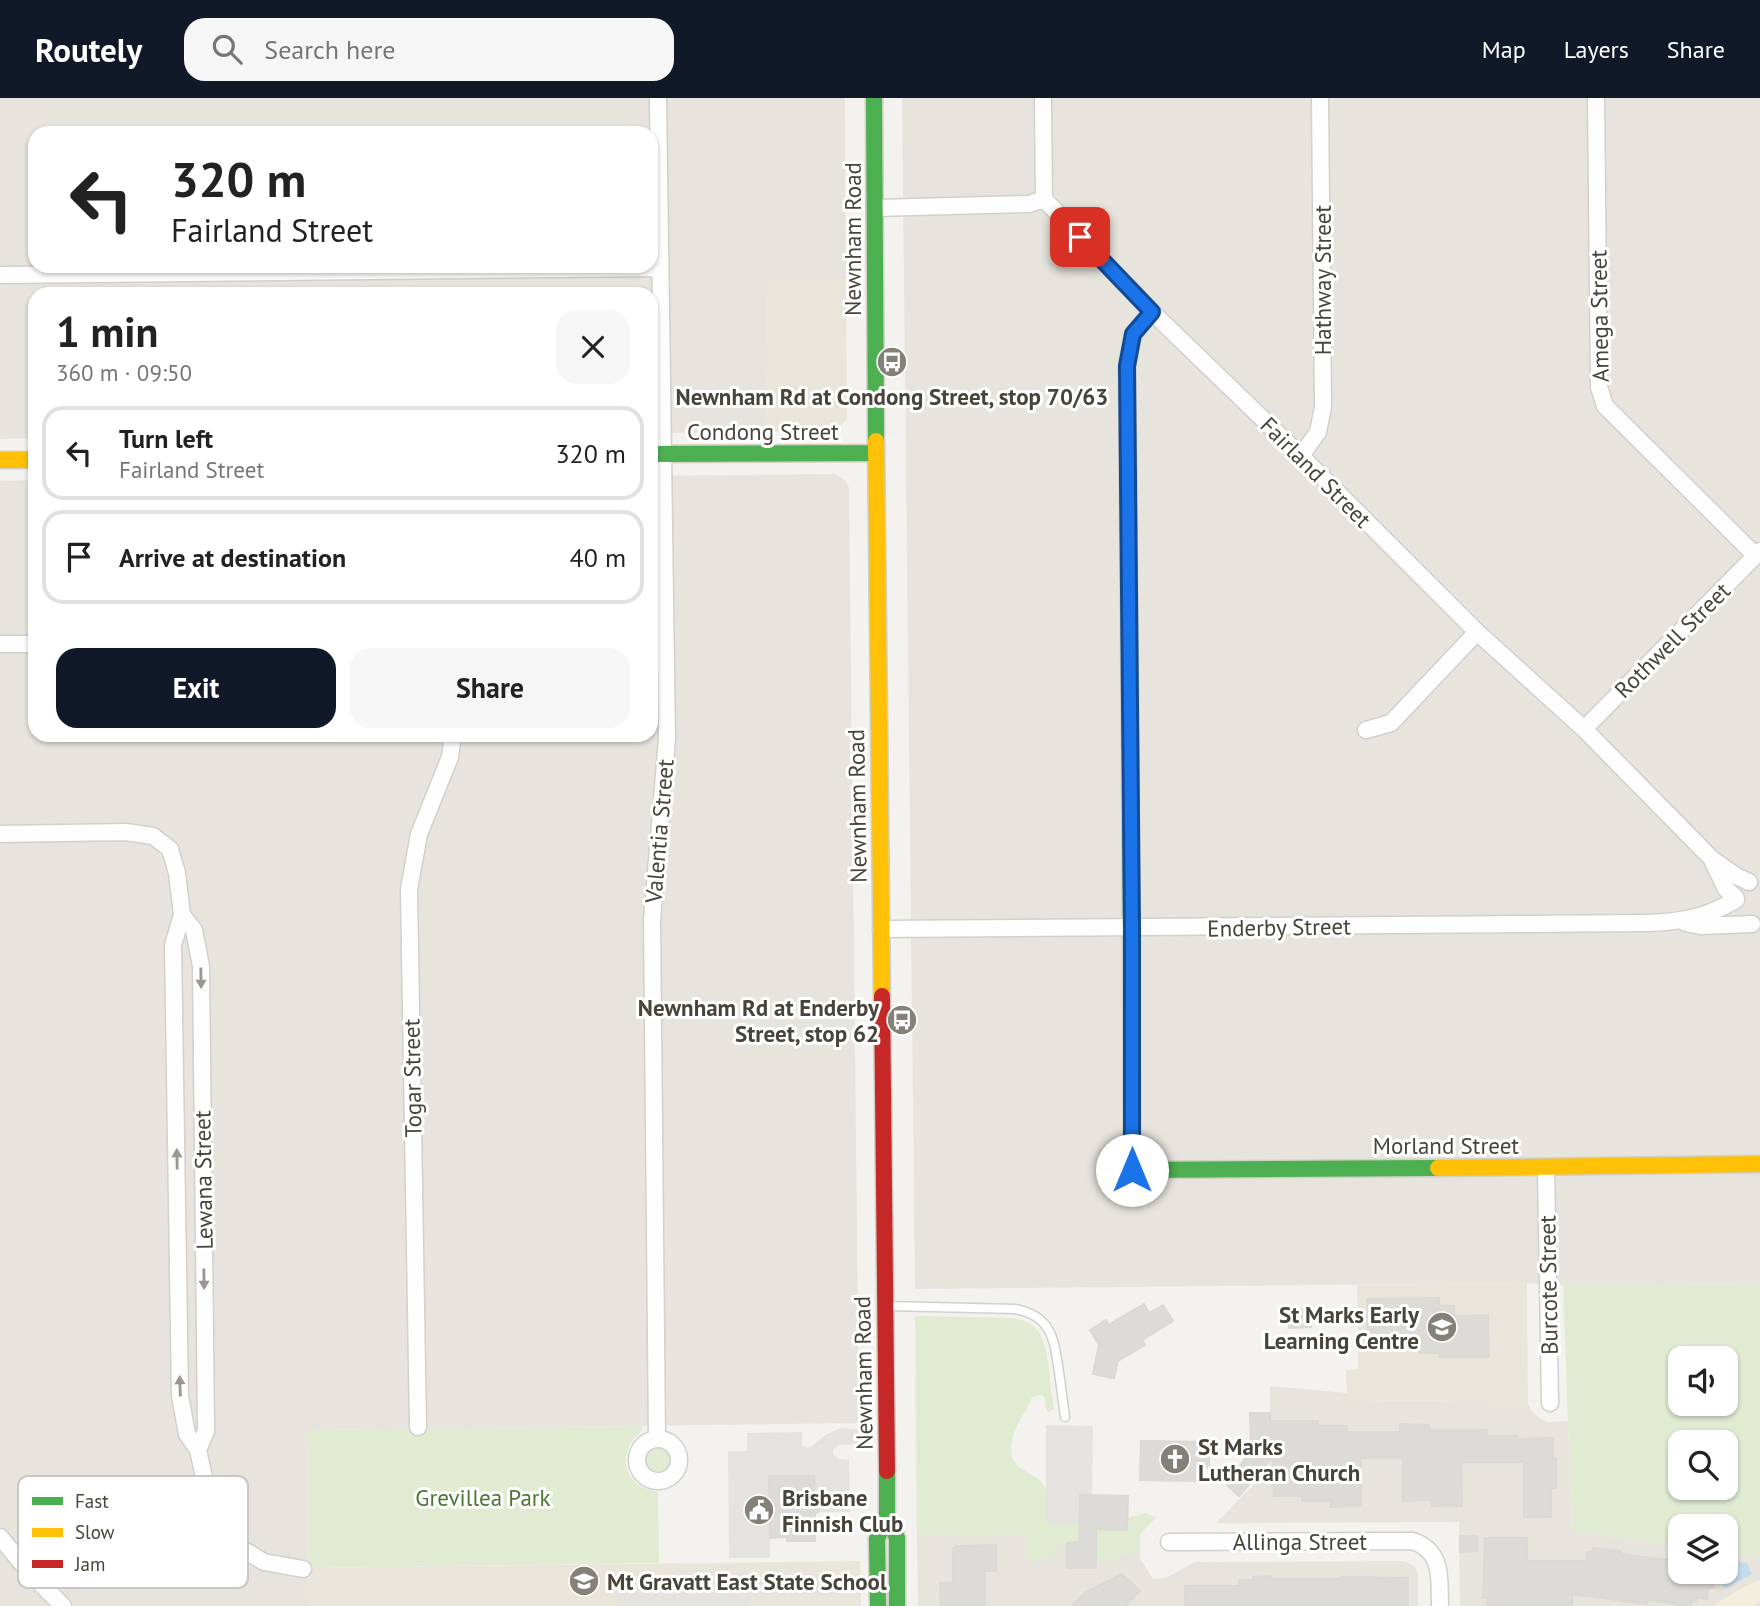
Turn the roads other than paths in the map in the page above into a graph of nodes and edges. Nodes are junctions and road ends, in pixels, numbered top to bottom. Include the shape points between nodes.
1 (658, 98) edge
2 (874, 98) edge
3 (1043, 98) edge
4 (1320, 98) edge
5 (1596, 98) edge
6 (1044, 200) junction
7 (875, 208) junction
8 (660, 268) joint
9 (189, 273) edge
10 (0, 275) edge
11 (1152, 312) junction
12 (658, 392) edge
13 (876, 453) junction
14 (658, 454) edge
15 (1301, 456) junction
16 (0, 460) edge
17 (28, 460) edge
18 (658, 482) edge
19 (1758, 553) edge
20 (1477, 632) junction
21 (28, 644) edge
22 (0, 645) edge
23 (1584, 729) junction
24 (1366, 730) dead end
25 (452, 742) edge
26 (0, 834) edge
27 (1712, 859) junction
28 (1755, 881) edge
29 (1736, 899) junction
30 (182, 915) junction
31 (1677, 922) junction
32 (1756, 924) edge
33 (1132, 928) junction
34 (881, 929) junction
35 (1760, 1164) edge
36 (1546, 1167) junction
37 (885, 1306) junction
38 (1550, 1403) dead end
39 (1065, 1417) dead end
40 (418, 1427) dead end
41 (657, 1438) dead end
42 (198, 1450) junction
43 (204, 1476) edge
44 (887, 1514) junction
45 (0, 1536) edge
46 (1169, 1542) dead end
47 (248, 1552) edge
48 (18, 1558) edge
49 (303, 1569) dead end
50 (45, 1588) edge
51 (63, 1606) edge
52 (878, 1606) edge
53 (897, 1606) edge
54 (1440, 1606) edge

1 - 8 street, Valentia Street
2 - 7 street, Newnham Road
3 - 6 street
4 - 15 street, Hathway Street via 1322,407 1318,432
5 - 19 street, Amega Street via 1599,387 1605,406
6 - 7 street
6 - 11 street, Fairland Street
7 - 13 street, Newnham Road
8 - 12 street, Valentia Street
9 - 10 street
11 - 15 street, Fairland Street
11 - 33 street via 1133,334 1127,366
13 - 14 street, Condong Street
13 - 34 street, Newnham Road
15 - 20 street, Fairland Street
16 - 17 street
18 - 41 street, Valentia Street via 667,739 652,920
19 - 23 street, Rothwell Street
20 - 23 street, Fairland Street
20 - 24 street via 1391,723
21 - 22 street
23 - 27 street, Fairland Street
25 - 40 street, Togar Street via 419,834 409,889
26 - 30 street, Lewana Street via 126,832 153,836 170,849
27 - 28 street, Fairland Street via 1737,876
27 - 29 street, Fairland Street
28 - 29 street via 1743,886
29 - 31 street, Enderby Street
29 - 32 street, Fairland Street via 1740,915
42 -> 30 street, Lewana Street via 187,1434 180,1395 173,945
30 -> 42 street, Lewana Street via 194,930 201,966 205,1431
31 - 32 street, Enderby Street
31 - 33 street, Enderby Street
33 - 34 street, Enderby Street
33 - 36 street, Morland Street via 1132,1170
34 - 37 street, Newnham Road
35 - 36 street, Morland Street
36 - 38 street, Burcote Street
37 - 39 lane via 1015,1309 1035,1315 1053,1336
37 - 44 street, Newnham Road
42 - 43 street, Lewana Street
44 - 52 street, Newnham Road via 877,1539
44 - 53 street, Newnham Road via 897,1538
45 - 48 street
46 - 54 street, Allinga Street via 1405,1541 1422,1545 1438,1565
47 - 49 street, Lewana Street via 264,1562
50 - 51 street

